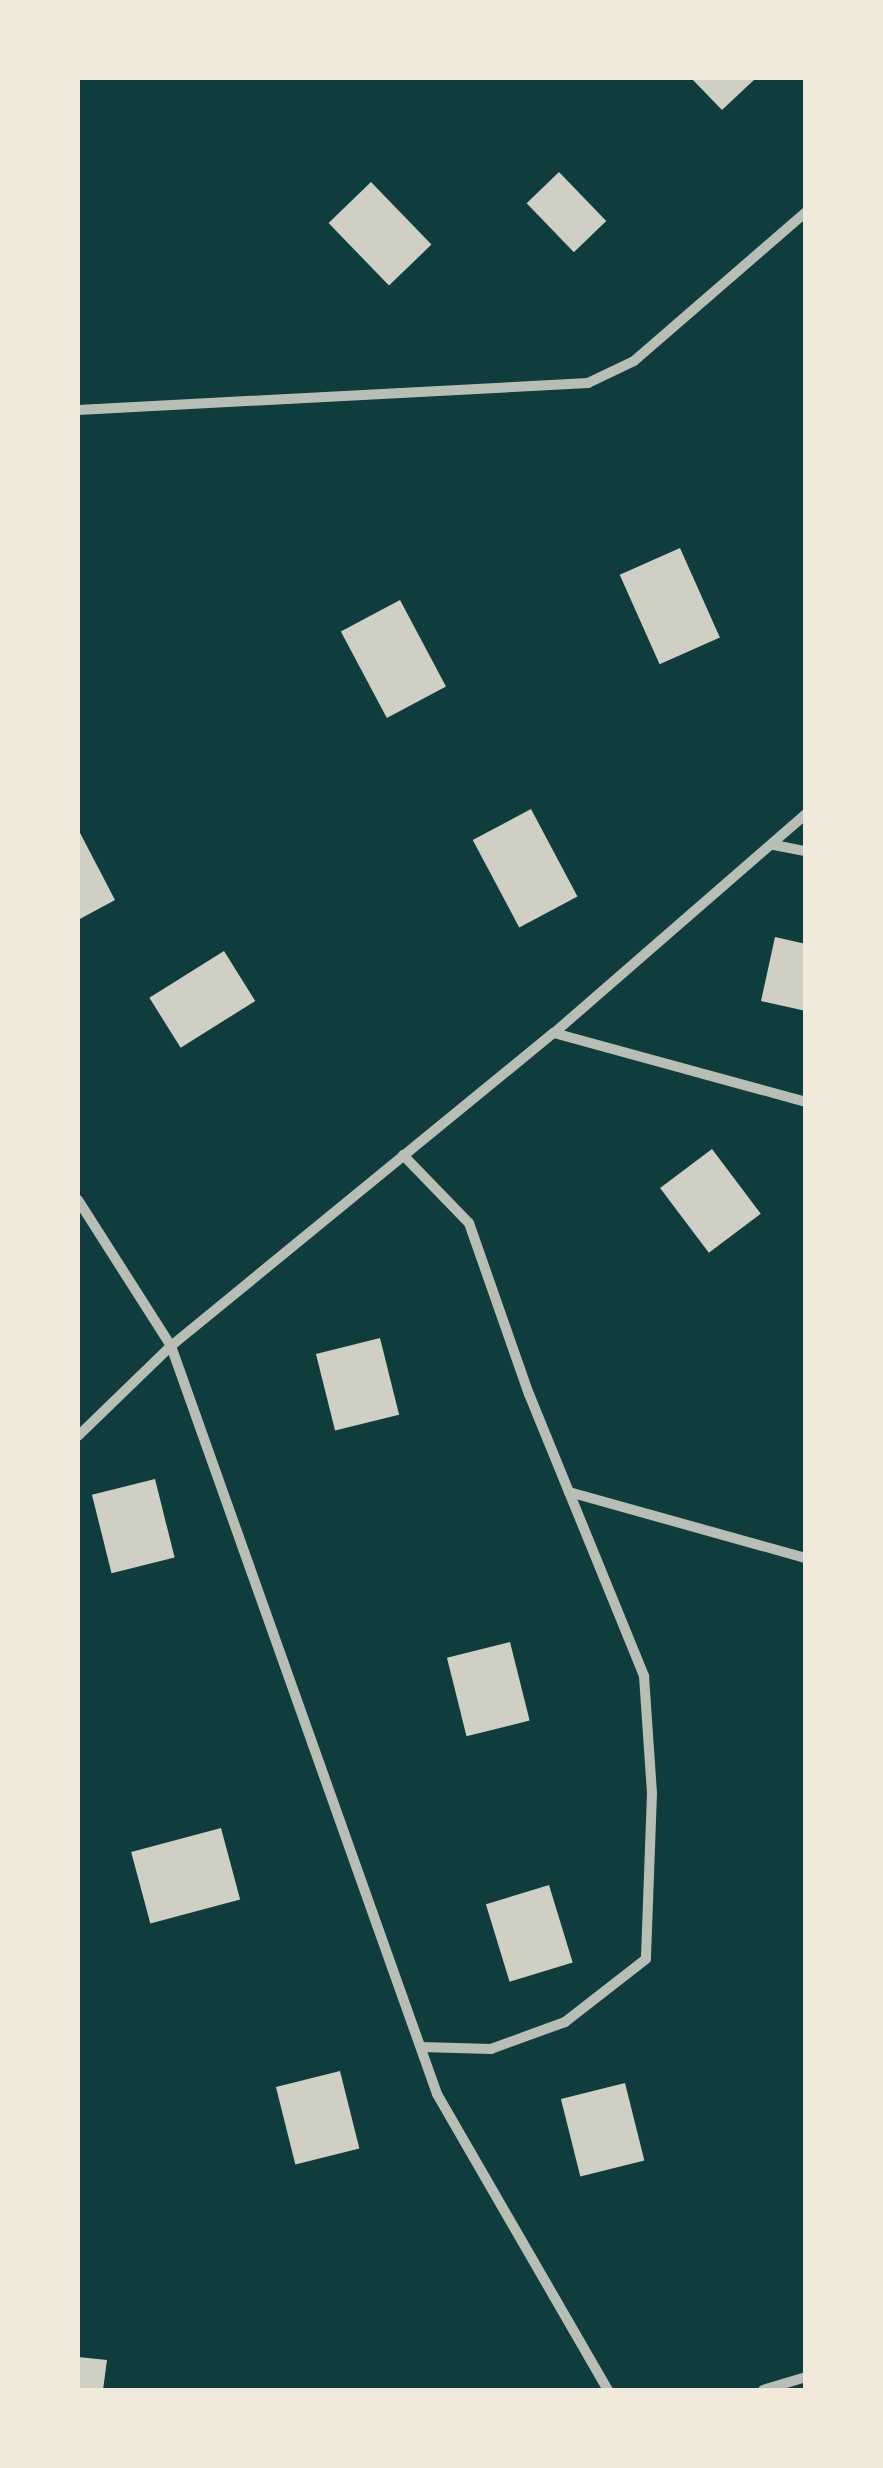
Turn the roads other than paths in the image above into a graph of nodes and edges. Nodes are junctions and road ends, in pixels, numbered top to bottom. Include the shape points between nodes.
1 (806, 212) edge
2 (78, 410) edge
3 (806, 814) edge
4 (774, 845) junction
5 (806, 851) edge
6 (554, 1032) junction
7 (806, 1102) edge
8 (403, 1156) junction
9 (78, 1200) edge
10 (170, 1346) junction
11 (78, 1436) edge
12 (569, 1492) junction
13 (806, 1558) edge
14 (421, 2047) junction
15 (806, 2377) edge
16 (608, 2390) edge
17 (763, 2390) edge

1 - 2 street via 634,362 588,384
3 - 4 street
4 - 5 street
4 - 6 street
6 - 7 street
6 - 8 street
8 - 10 street
8 - 12 street via 469,1223
9 - 10 street
10 - 11 street
10 - 14 street
12 - 13 street
12 - 14 street via 644,1676 652,1793 646,1959 565,2022 491,2048
14 - 16 street via 437,2094
15 - 17 street

